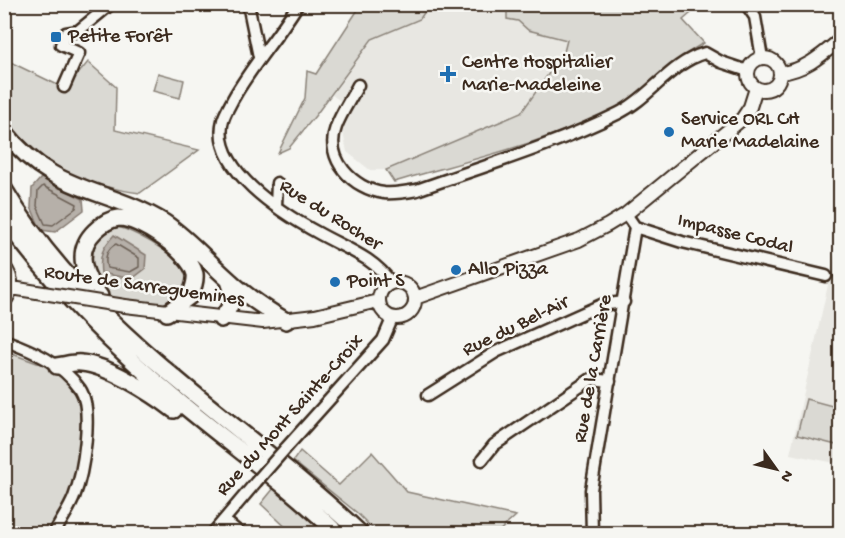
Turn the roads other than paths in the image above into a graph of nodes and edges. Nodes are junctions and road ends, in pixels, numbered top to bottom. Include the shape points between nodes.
1 (111, 4) edge
2 (248, 4) edge
3 (298, 4) edge
4 (746, 4) edge
5 (840, 40) edge
6 (259, 57) junction
7 (762, 58) junction
8 (748, 71) junction
9 (780, 73) junction
10 (358, 85) dead end
11 (64, 87) dead end
12 (756, 88) junction
13 (4, 131) edge
14 (4, 189) edge
15 (262, 195) junction
16 (276, 206) junction
17 (626, 214) junction
18 (4, 218) edge
19 (635, 227) junction
20 (4, 266) edge
21 (826, 276) dead end
22 (229, 281) junction
23 (391, 283) junction
24 (12, 288) junction
25 (416, 298) junction
26 (378, 301) junction
27 (4, 302) edge
28 (624, 302) junction
29 (167, 313) junction
30 (221, 319) junction
31 (392, 319) junction
32 (111, 320) junction
33 (286, 321) junction
34 (4, 340) edge
35 (57, 366) junction
36 (610, 381) junction
37 (428, 395) dead end
38 (235, 447) junction
39 (482, 460) dead end
40 (224, 520) junction
41 (54, 534) edge
42 (212, 534) edge
43 (241, 534) edge
44 (338, 534) edge
45 (361, 534) edge
46 (592, 534) edge

1 - 11 street via 78,31 66,33 61,45 79,53
2 - 6 street
3 - 6 street, Rue du Rocher
4 - 7 street via 755,17
5 - 9 main road via 807,65
6 - 15 street, Rue du Rocher via 223,119 221,145 231,164
7 - 8 main road via 752,63
7 - 9 main road via 774,62
8 - 10 street via 705,53 688,58 622,111 554,141 417,190 398,193 382,193 358,183 348,177 336,157 335,128
8 - 12 main road
9 - 12 main road via 772,88
12 - 17 main road via 742,119
13 - 22 highway via 55,177 135,207 164,223
14 - 32 highway via 41,243
15 - 16 street, Rue du Rocher
15 - 16 street via 277,183
16 - 23 street, Rue du Rocher via 298,223 373,262
17 - 19 street
17 - 25 main road via 579,240
18 - 38 highway via 78,309 168,393
19 - 21 street, Impasse Codal
19 - 28 street, Rue de la Carrière
20 - 24 main road
22 - 30 highway via 233,301
22 - 33 highway
23 - 25 main road via 402,282
23 - 26 main road via 380,293
24 - 27 main road
24 - 29 main road, Route de Sarreguemines, bridge
25 - 31 main road via 409,315
26 - 31 main road via 382,312
26 - 33 main road, Route de Sarreguemines
28 - 36 street, Rue de la Carrière
28 - 37 street, Rue du Bel-Air via 601,305 496,352
29 - 30 main road, Route de Sarreguemines
29 - 32 highway via 190,296 195,273 188,261 144,225 117,218 102,224 91,235 83,249 82,262 90,285 109,307
30 - 33 main road, Route de Sarreguemines
31 - 40 street, Rue du Mont Sainte-Croix, bridge via 383,340
32 - 45 highway
34 - 35 street
35 - 38 highway via 81,363 145,389 212,437
35 - 41 street via 81,390 87,409 74,497
36 - 39 street via 591,379 494,445
36 - 46 street, Rue de la Carrière via 591,490
38 - 44 highway
40 - 42 street, Rue du Mont Sainte-Croix
40 - 43 street

